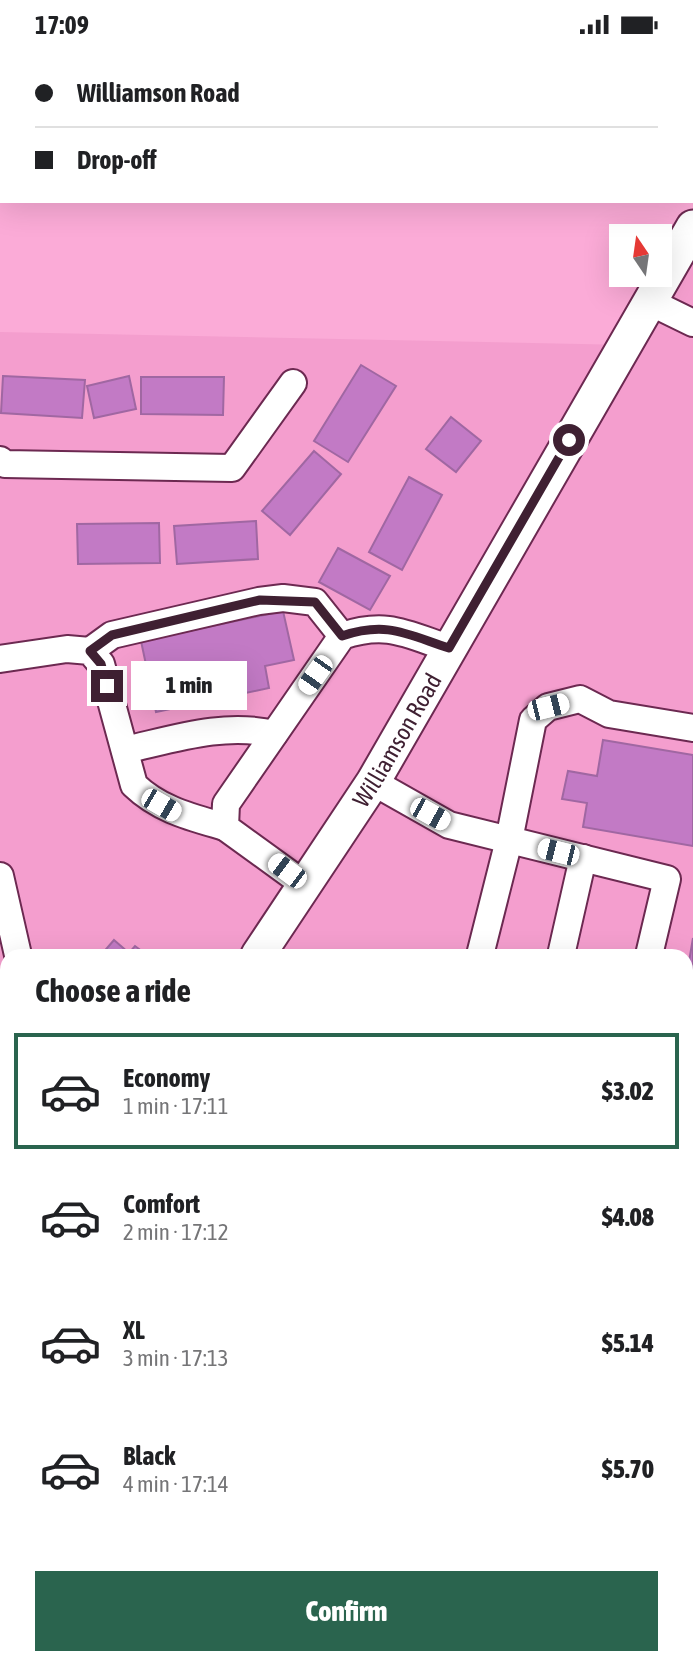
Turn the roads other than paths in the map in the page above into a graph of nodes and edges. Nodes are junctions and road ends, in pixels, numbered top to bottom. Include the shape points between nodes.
1 (693, 227) edge
2 (650, 302) junction
3 (693, 323) edge
4 (293, 383) dead end
5 (0, 460) edge
6 (342, 636) junction
7 (449, 648) junction
8 (90, 651) junction
9 (0, 659) edge
10 (693, 728) edge
11 (274, 734) junction
12 (125, 750) junction
13 (373, 782) junction
14 (225, 827) junction
15 (509, 840) junction
16 (583, 858) junction
17 (0, 876) edge
18 (305, 885) junction
19 (17, 949) edge
20 (262, 949) edge
21 (482, 949) edge
22 (562, 949) edge
23 (650, 949) edge

1 - 2 main road, Williamson Road
2 - 3 street
2 - 7 main road, Williamson Road
4 - 5 street via 232,468 5,464
6 - 7 street via 367,627 393,629
6 - 8 street via 315,602 260,600 112,635
6 - 11 street
7 - 13 main road, Williamson Road
8 - 9 street via 67,649
8 - 12 street via 101,664
10 - 15 street via 609,714 580,699 548,707 533,720
11 - 12 street via 227,728
11 - 14 street via 226,804
12 - 14 street via 134,785 148,798 174,812
13 - 15 street via 449,825
13 - 18 main road, Williamson Road
14 - 18 street
15 - 16 street
15 - 21 street
16 - 22 street
16 - 23 street via 667,879
17 - 19 street
18 - 20 main road, Williamson Road

